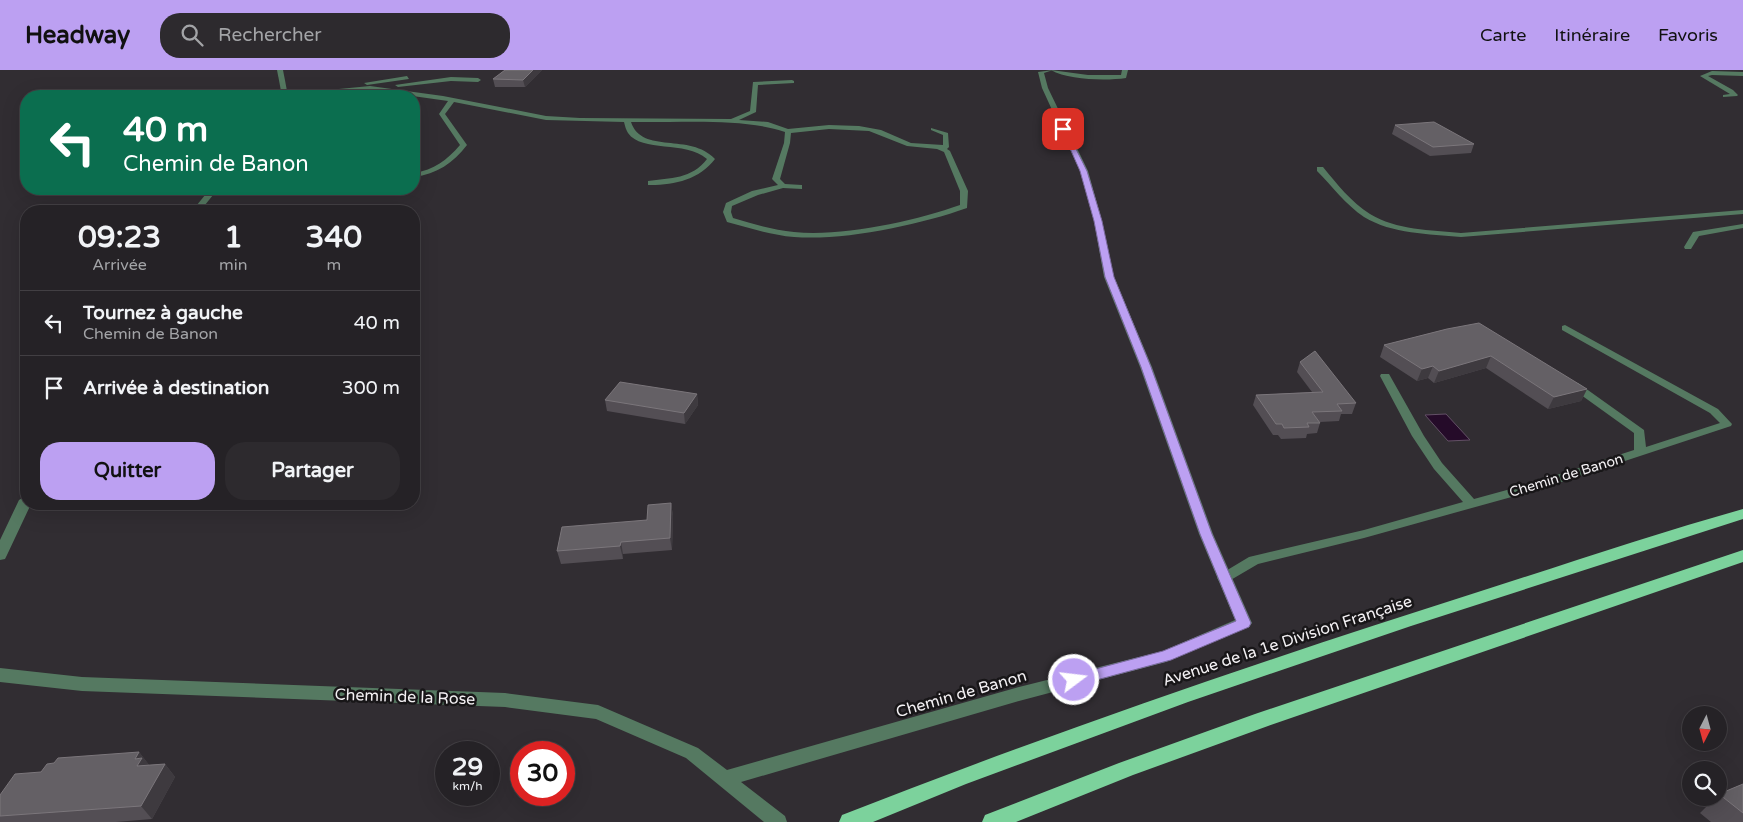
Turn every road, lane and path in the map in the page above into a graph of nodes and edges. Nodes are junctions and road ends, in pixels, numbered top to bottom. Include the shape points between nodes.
1 (280, 70) edge
2 (1050, 70) edge
3 (1054, 70) edge
4 (1125, 70) edge
5 (1743, 74) edge
6 (407, 78) dead end
7 (478, 80) dead end
8 (792, 82) dead end
9 (1698, 82) dead end
10 (1714, 82) junction
11 (370, 88) junction
12 (285, 90) edge
13 (306, 90) edge
14 (349, 90) edge
15 (384, 90) edge
16 (420, 95) edge
17 (1725, 96) dead end
18 (452, 100) junction
19 (628, 121) junction
20 (732, 121) junction
21 (933, 129) dead end
22 (788, 131) junction
23 (938, 147) junction
24 (1320, 168) dead end
25 (420, 174) edge
26 (651, 183) dead end
27 (783, 186) junction
28 (798, 188) dead end
29 (209, 195) edge
30 (201, 205) edge
31 (1743, 212) edge
32 (1743, 226) edge
33 (1688, 247) dead end
34 (1565, 328) dead end
35 (1385, 376) dead end
36 (1567, 380) edge
37 (1640, 452) junction
38 (1471, 504) junction
39 (21, 510) edge
40 (1743, 514) edge
41 (0, 555) edge
42 (1743, 556) edge
43 (1224, 578) junction
44 (0, 675) edge
45 (724, 779) junction
46 (1004, 818) edge
47 (778, 822) edge
48 (849, 822) edge
49 (992, 822) edge

1 - 12 street
2 - 43 street, Chemin de Banon via 1041,74 1084,171 1109,277
3 - 4 lane via 1072,76 1100,78 1124,77
5 - 10 lane via 1712,73 1703,76
6 - 13 lane
7 - 11 lane via 451,79
8 - 20 lane via 754,84 753,112
9 - 10 lane
10 - 17 lane via 1734,95
11 - 14 lane
11 - 15 lane
16 - 18 lane
18 - 19 lane via 546,118
18 - 25 lane via 442,114 464,145 443,167
19 - 20 lane
19 - 26 lane via 635,138 647,143 685,145 706,152 711,159 700,171 662,183
20 - 22 lane via 768,124
21 - 23 lane via 946,134 946,147
22 - 23 lane via 813,127 868,129 904,143
22 - 27 lane via 789,144 778,166 776,179
23 - 27 lane via 947,151 964,191 964,206 946,213 848,231 800,235 764,230 730,220 729,205 755,193
24 - 31 lane via 1344,196 1373,218 1417,231 1461,234
27 - 28 lane
29 - 30 street
32 - 33 lane via 1696,234
34 - 37 lane, Chemin de Banon via 1714,410 1727,424
35 - 38 lane via 1428,451
36 - 37 lane via 1640,432
37 - 38 lane, Chemin de Banon
38 - 43 lane, Chemin de Banon via 1254,560
39 - 41 street
40 - 48 highway, Avenue de la 1e Division Française via 1235,676 951,780
42 - 46 highway via 1244,727 1126,769
43 - 45 street, Chemin de Banon via 1244,623 1166,656 1019,694
44 - 45 street, Chemin de la Rose via 92,684 505,700 598,712 692,753
45 - 47 street, Chemin de la Rose
46 - 49 highway

